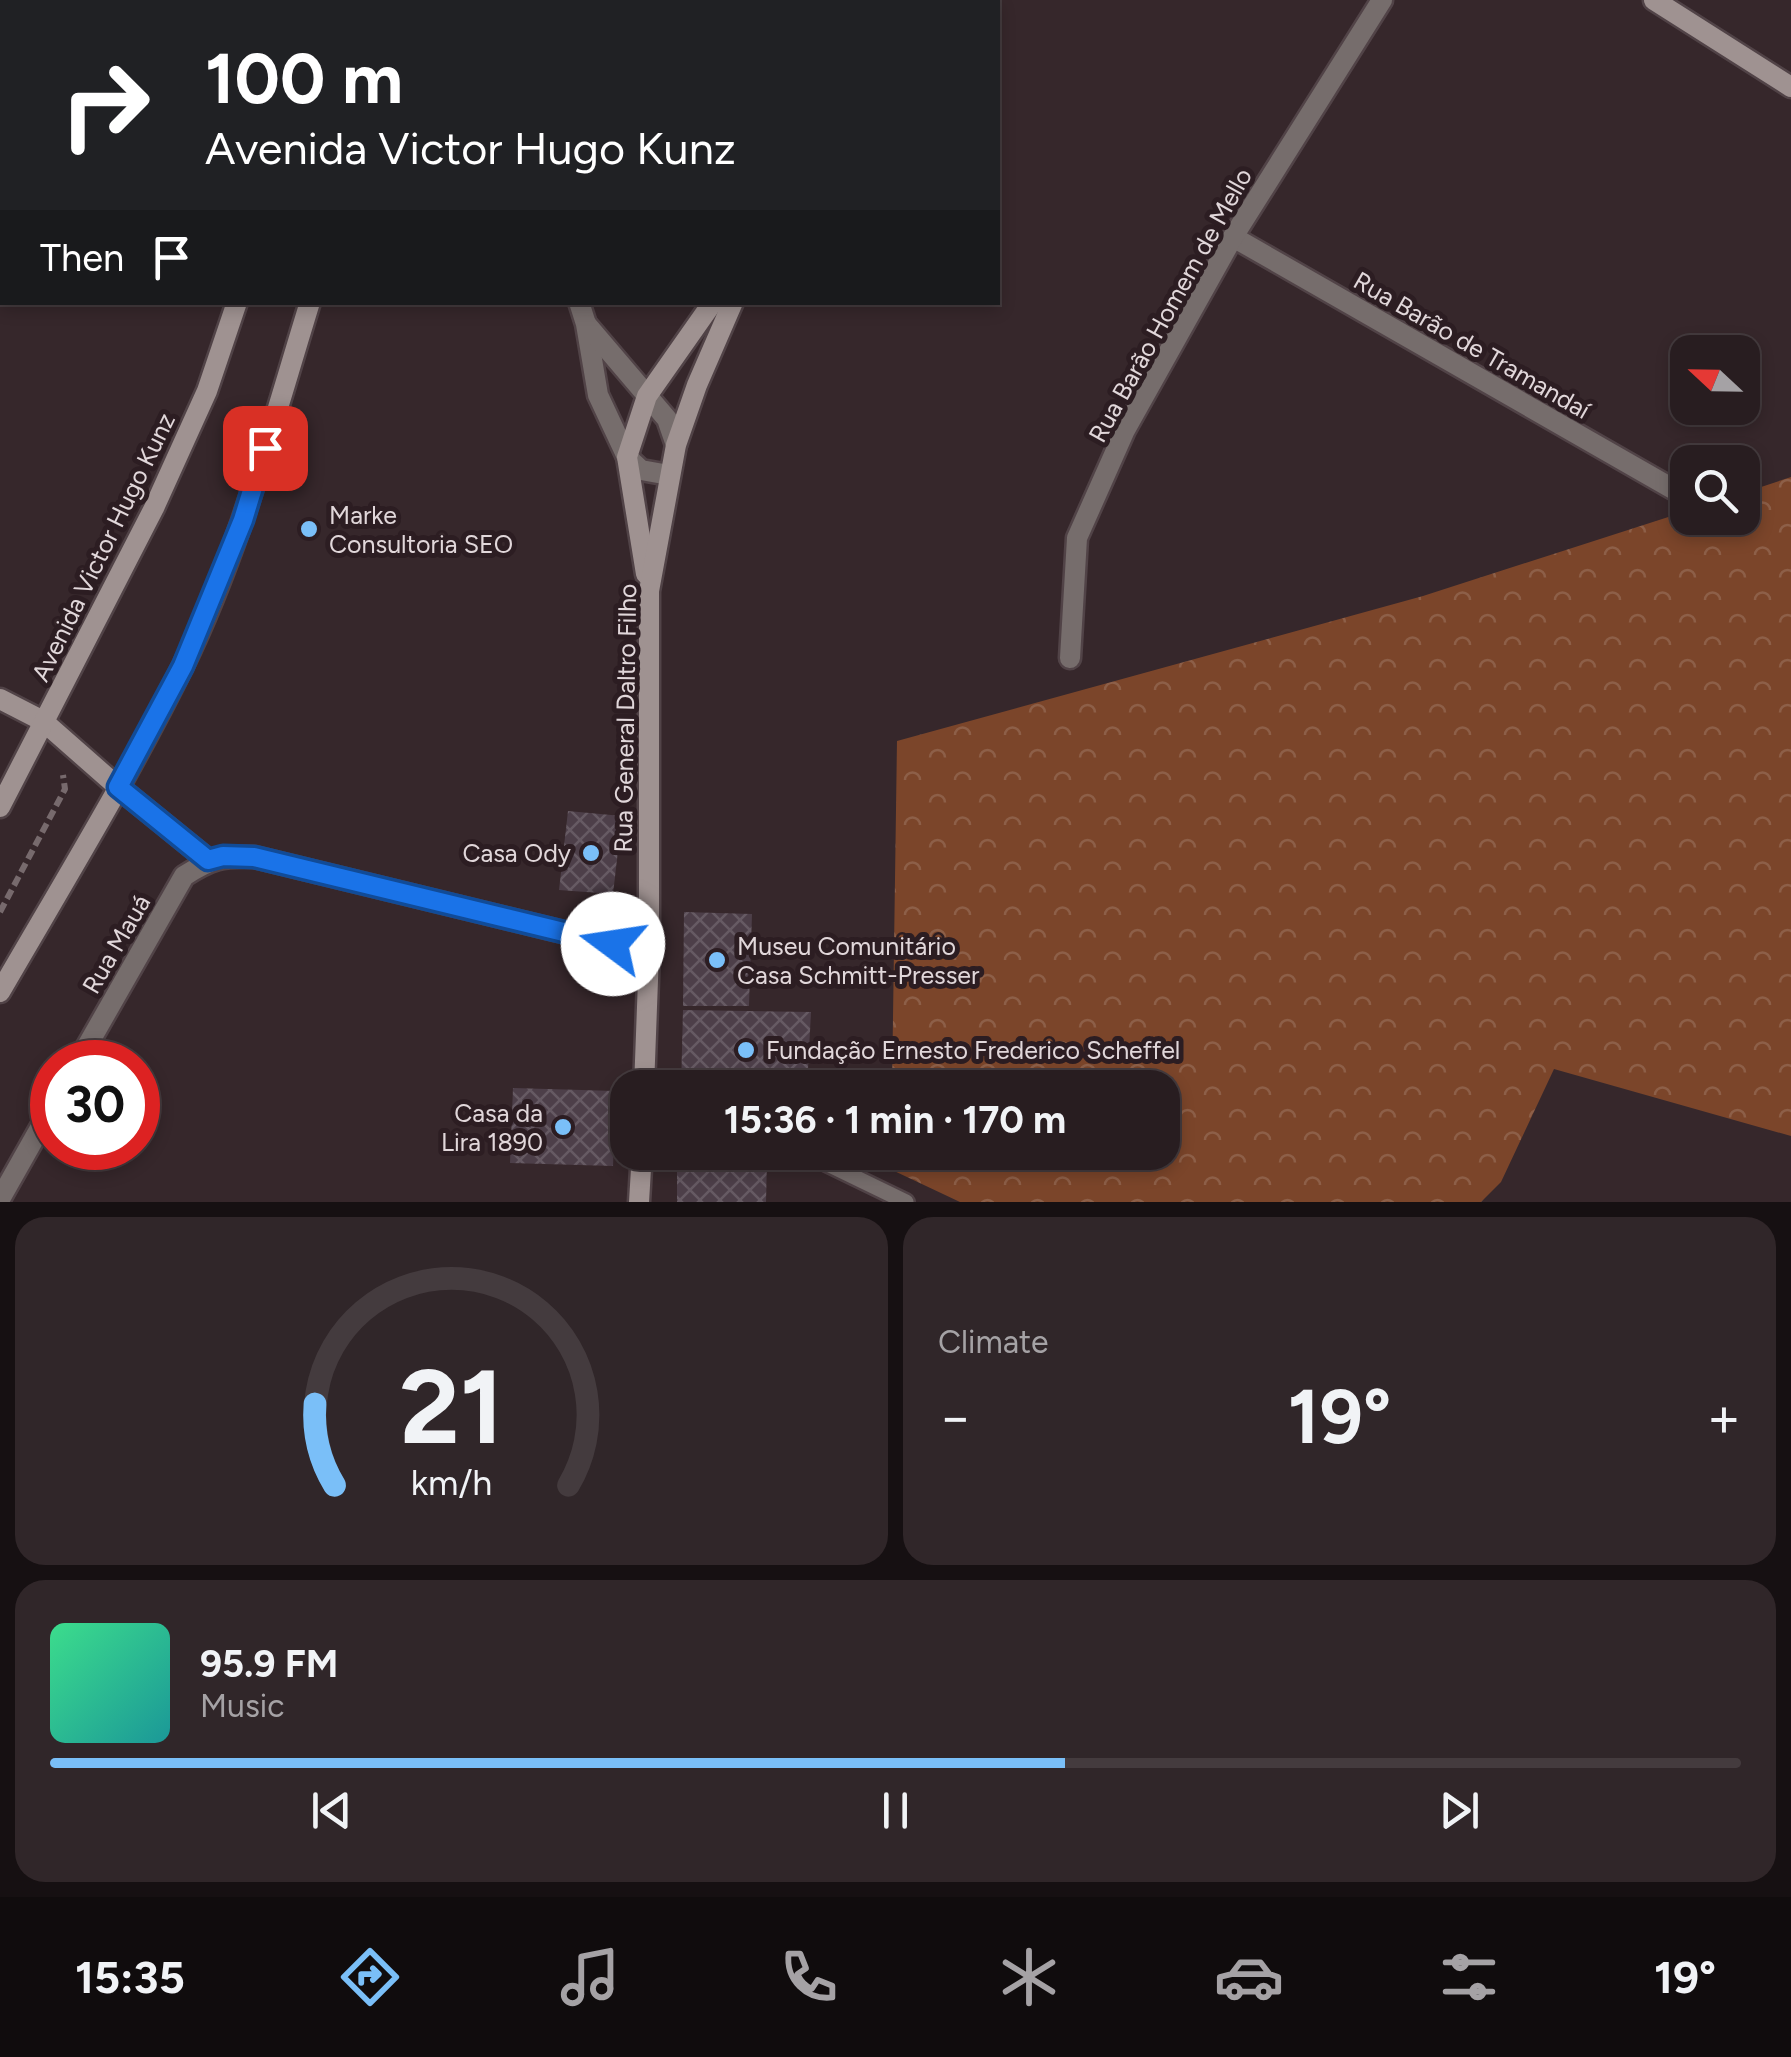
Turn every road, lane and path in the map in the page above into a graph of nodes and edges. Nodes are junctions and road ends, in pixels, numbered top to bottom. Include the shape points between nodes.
1 (1382, 0) edge
2 (1669, 3) edge
3 (1791, 87) edge
4 (1233, 236) junction
5 (237, 305) edge
6 (309, 305) edge
7 (579, 305) edge
8 (711, 305) edge
9 (731, 305) edge
10 (586, 324) junction
11 (646, 396) junction
12 (676, 445) junction
13 (627, 457) junction
14 (669, 475) junction
15 (1670, 488) edge
16 (649, 591) junction
17 (1070, 658) dead end
18 (0, 699) edge
19 (43, 722) junction
20 (118, 787) junction
21 (0, 808) edge
22 (208, 860) junction
23 (648, 953) junction
24 (0, 992) edge
25 (91, 1040) edge
26 (645, 1070) edge
27 (30, 1146) edge
28 (641, 1170) edge
29 (840, 1170) edge
30 (0, 1199) edge
31 (639, 1202) edge
32 (906, 1202) edge

1 - 4 street, Rua Barão Homem de Mello
2 - 3 main road
4 - 15 street, Rua Barão de Tramandaí
4 - 17 street, Rua Barão Homem de Mello via 1124,430 1077,538
5 - 19 main road, Avenida Victor Hugo Kunz via 154,508
6 - 20 main road via 243,520 183,666
7 - 10 street
8 - 11 main road
9 - 12 main road, Rua General Daltro Filho
10 - 11 street
10 - 13 street via 598,394
11 - 12 street via 667,419
11 - 13 main road
12 - 14 main road, Rua General Daltro Filho
13 - 14 street via 641,470
13 - 16 main road
14 - 16 main road, Rua General Daltro Filho
16 - 23 main road, Rua General Daltro Filho
18 - 19 main road
19 - 20 main road
19 - 21 main road, Avenida Victor Hugo Kunz
20 - 22 street
20 - 24 main road
22 - 23 street via 254,857
22 - 25 street, Rua Mauá via 184,876
23 - 26 main road, Rua General Daltro Filho
27 - 30 street
28 - 31 main road
29 - 32 lane

